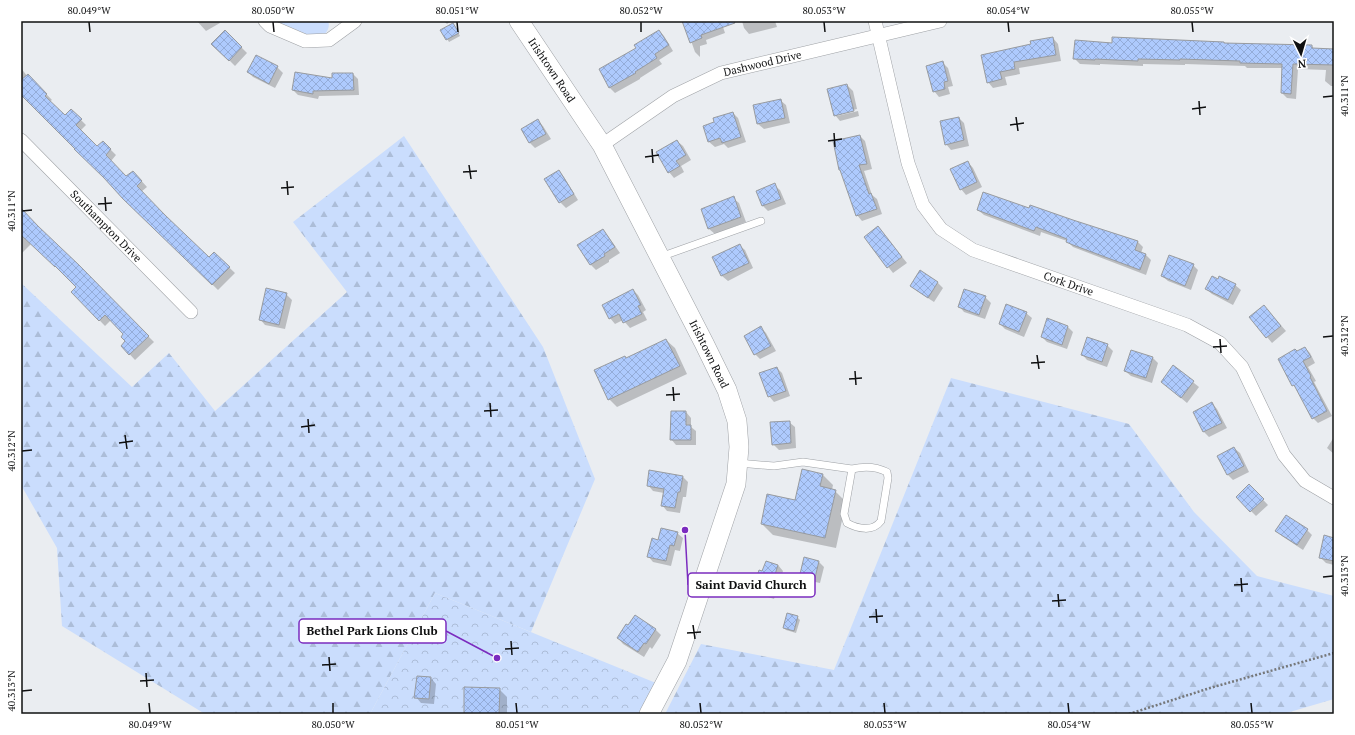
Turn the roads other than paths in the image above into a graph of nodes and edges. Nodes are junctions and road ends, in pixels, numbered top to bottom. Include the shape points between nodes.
1 (265, 21) edge
2 (355, 21) edge
3 (520, 21) edge
4 (875, 21) edge
5 (940, 21) edge
6 (878, 35) junction
7 (21, 140) edge
8 (602, 146) junction
9 (761, 221) dead end
10 (660, 258) junction
11 (191, 312) dead end
12 (738, 463) junction
13 (852, 469) junction
14 (1334, 498) edge
15 (649, 714) edge

1 - 2 street via 270,26 305,41 329,40
3 - 8 street, Irishtown Road
4 - 6 street, Cork Drive
5 - 6 street, Dashwood Drive
6 - 8 street, Dashwood Drive via 721,73 673,96
6 - 14 street, Cork Drive via 908,163 922,205 941,229 973,250 1187,325 1220,343 1242,367 1284,454 1305,481
7 - 11 street, Southampton Drive
8 - 10 street, Irishtown Road
9 - 10 lane
10 - 12 street, Irishtown Road via 727,390 737,421
12 - 13 lane via 774,466 803,462
12 - 15 street, Irishtown Road via 736,484 677,661
13 - 13 lane via 844,514 847,523 870,529 877,526 881,520 887,472 863,466

